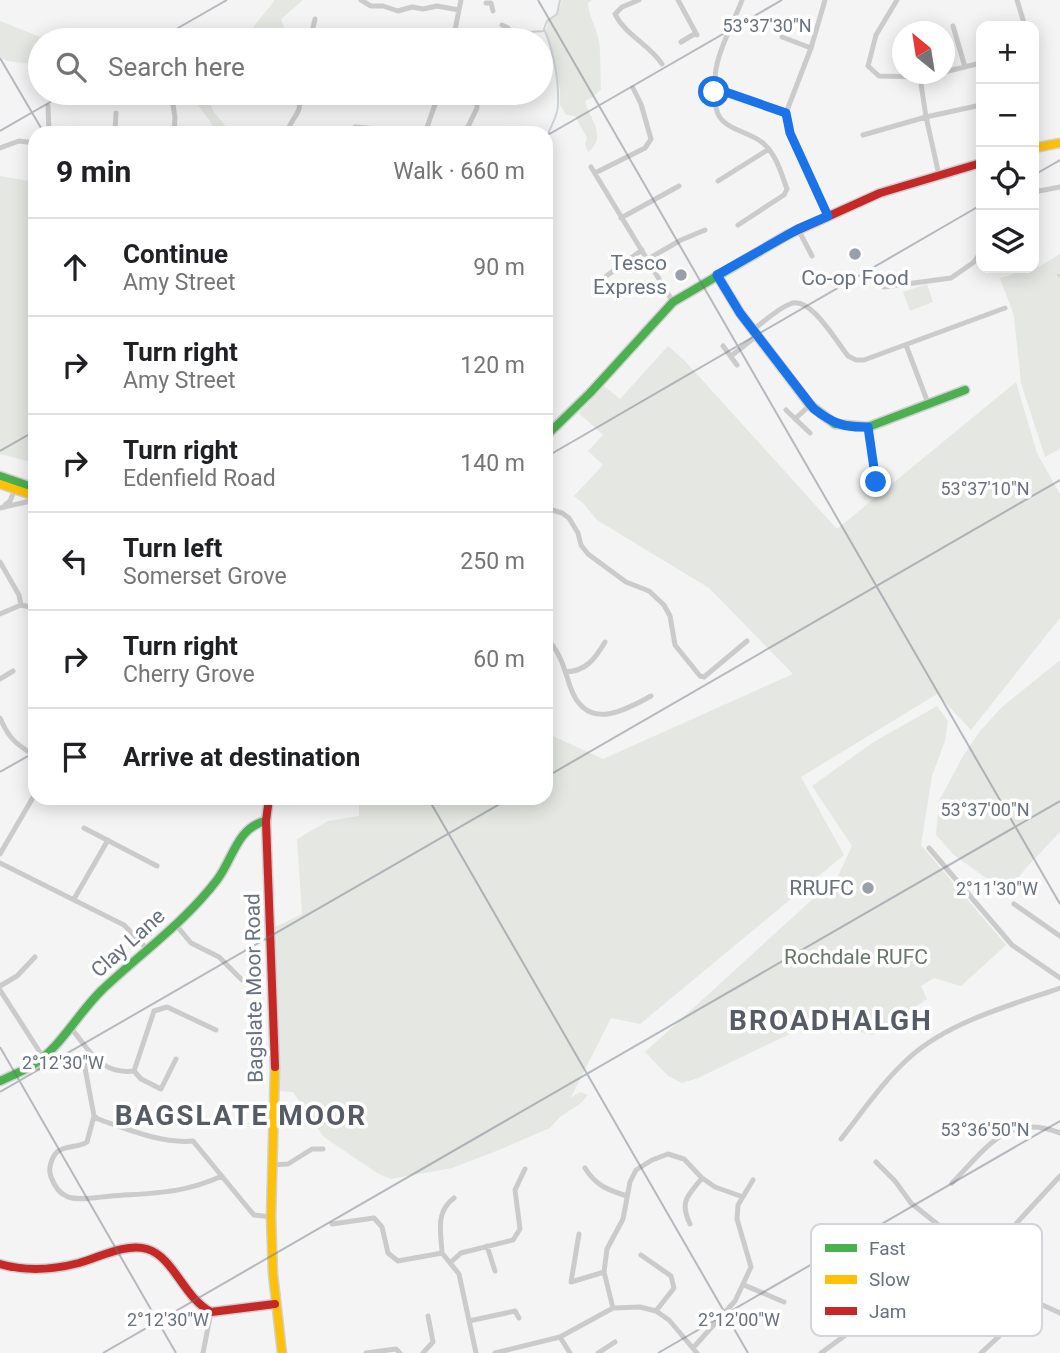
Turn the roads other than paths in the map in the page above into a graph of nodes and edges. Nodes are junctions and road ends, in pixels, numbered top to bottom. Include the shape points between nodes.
1 (361, 0) edge
2 (461, 0) edge
3 (639, 0) edge
4 (678, 0) edge
5 (742, 0) edge
6 (825, 0) edge
7 (897, 0) edge
8 (1017, 0) edge
9 (490, 2) edge
10 (460, 10) junction
11 (493, 10) dead end
12 (315, 19) dead end
13 (1023, 21) edge
14 (502, 25) dead end
15 (313, 28) edge
16 (456, 28) edge
17 (506, 28) edge
18 (955, 33) edge
19 (782, 37) dead end
20 (681, 42) dead end
21 (811, 48) junction
22 (662, 64) dead end
23 (976, 64) edge
24 (965, 67) junction
25 (955, 69) edge
26 (892, 77) edge
27 (921, 84) edge
28 (633, 88) dead end
29 (717, 89) junction
30 (173, 105) edge
31 (302, 105) edge
32 (435, 105) edge
33 (477, 105) edge
34 (48, 106) dead end
35 (976, 106) edge
36 (116, 113) dead end
37 (786, 113) junction
38 (926, 117) junction
39 (49, 126) edge
40 (115, 126) edge
41 (174, 126) edge
42 (289, 126) edge
43 (427, 126) edge
44 (468, 126) edge
45 (863, 135) dead end
46 (28, 142) edge
47 (1060, 143) edge
48 (1039, 146) edge
49 (0, 148) edge
50 (769, 149) junction
51 (976, 164) edge
52 (592, 167) dead end
53 (595, 173) junction
54 (939, 175) junction
55 (718, 181) dead end
56 (679, 186) dead end
57 (1060, 187) edge
58 (1039, 191) edge
59 (828, 216) junction
60 (621, 218) junction
61 (738, 225) dead end
62 (798, 229) junction
63 (705, 230) dead end
64 (642, 250) junction
65 (812, 256) dead end
66 (648, 259) junction
67 (976, 259) edge
68 (717, 275) junction
69 (593, 285) dead end
70 (884, 287) dead end
71 (673, 302) junction
72 (1005, 308) dead end
73 (756, 332) junction
74 (906, 345) junction
75 (723, 346) dead end
76 (731, 356) junction
77 (737, 365) dead end
78 (965, 390) dead end
79 (928, 402) junction
80 (810, 404) junction
81 (786, 410) dead end
82 (795, 419) junction
83 (868, 427) junction
84 (553, 429) edge
85 (810, 433) dead end
86 (0, 476) edge
87 (876, 482) dead end
88 (0, 484) edge
89 (16, 486) junction
90 (28, 487) edge
91 (28, 494) edge
92 (28, 500) edge
93 (1, 507) edge
94 (553, 510) edge
95 (0, 562) edge
96 (21, 605) junction
97 (28, 606) edge
98 (0, 614) edge
99 (747, 640) dead end
100 (605, 642) dead end
101 (553, 648) edge
102 (13, 671) dead end
103 (566, 673) junction
104 (0, 679) edge
105 (650, 696) dead end
106 (0, 718) edge
107 (7, 736) junction
108 (0, 741) edge
109 (28, 751) edge
110 (29, 805) edge
111 (268, 805) edge
112 (266, 821) junction
113 (84, 828) dead end
114 (108, 840) junction
115 (929, 848) dead end
116 (0, 854) edge
117 (0, 863) edge
118 (157, 866) dead end
119 (74, 899) junction
120 (1014, 904) dead end
121 (176, 925) junction
122 (1060, 936) edge
123 (149, 951) junction
124 (35, 957) dead end
125 (1060, 978) edge
126 (242, 980) dead end
127 (0, 988) edge
128 (1060, 988) edge
129 (69, 1026) junction
130 (216, 1030) dead end
131 (43, 1057) junction
132 (92, 1057) junction
133 (176, 1059) dead end
134 (33, 1065) junction
135 (85, 1068) junction
136 (134, 1071) junction
137 (0, 1081) edge
138 (94, 1116) junction
139 (1060, 1133) edge
140 (841, 1139) dead end
141 (323, 1149) dead end
142 (876, 1162) dead end
143 (272, 1165) junction
144 (585, 1168) dead end
145 (525, 1169) dead end
146 (222, 1176) junction
147 (1060, 1176) edge
148 (702, 1178) junction
149 (752, 1180) dead end
150 (952, 1183) dead end
151 (627, 1196) junction
152 (743, 1197) junction
153 (454, 1198) dead end
154 (271, 1217) junction
155 (332, 1224) dead end
156 (690, 1224) dead end
157 (937, 1224) edge
158 (1016, 1224) edge
159 (579, 1234) dead end
160 (487, 1246) junction
161 (442, 1253) junction
162 (641, 1255) dead end
163 (450, 1263) junction
164 (0, 1264) edge
165 (495, 1271) dead end
166 (604, 1272) junction
167 (571, 1282) junction
168 (744, 1285) junction
169 (571, 1290) dead end
170 (784, 1301) dead end
171 (275, 1304) junction
172 (1042, 1304) edge
173 (613, 1308) junction
174 (656, 1311) junction
175 (211, 1312) junction
176 (1060, 1312) edge
177 (428, 1315) dead end
178 (519, 1318) dead end
179 (469, 1321) junction
180 (845, 1336) edge
181 (999, 1336) edge
182 (560, 1337) junction
183 (615, 1342) dead end
184 (695, 1350) edge
185 (204, 1353) edge
186 (282, 1353) edge
187 (366, 1353) edge
188 (400, 1353) edge
189 (423, 1353) edge
190 (476, 1353) edge
191 (495, 1353) edge
192 (570, 1353) edge
193 (598, 1353) edge
194 (821, 1353) edge
195 (981, 1353) edge

1 - 10 street via 398,11 437,6
2 - 10 street
3 - 22 street via 615,14
4 - 20 street via 697,34
5 - 29 street via 719,56
6 - 21 street
7 - 26 street via 876,36 869,65 879,76
8 - 13 street
9 - 11 street
10 - 16 street
12 - 15 street
14 - 17 street
18 - 24 street
19 - 21 street
21 - 37 street
23 - 24 street
24 - 25 street
27 - 38 street
28 - 53 street via 650,139 645,148
29 - 37 street
29 - 50 street via 718,114
30 - 41 street
31 - 42 street
32 - 43 street
33 - 44 street
34 - 39 street
35 - 38 street
36 - 40 street
37 - 59 street via 790,133
38 - 45 street
38 - 54 street
46 - 49 street
47 - 48 street
50 - 55 street
50 - 61 street via 787,192
51 - 54 street
52 - 53 street
53 - 60 street
54 - 59 street via 880,193
56 - 60 street
57 - 58 street
59 - 62 street
60 - 64 street
62 - 65 street
62 - 68 street
63 - 66 street
64 - 66 street
64 - 69 street
66 - 71 street
67 - 70 street via 951,278
68 - 71 street
68 - 73 street
71 - 84 street
72 - 74 street
73 - 74 street via 791,303 801,302 856,360
73 - 76 street
73 - 80 street
74 - 79 street
75 - 76 street
76 - 77 street
78 - 79 street
79 - 83 street
80 - 82 street
80 - 83 street via 835,424
81 - 82 street
82 - 85 street
83 - 87 street
86 - 89 street
88 - 89 street
89 - 90 street
89 - 91 street
89 - 93 street via 10,501
92 - 93 street
94 - 99 street via 569,518 588,554 664,605 675,645 700,676
95 - 96 street
96 - 97 street
96 - 98 street
100 - 103 street via 592,662
101 - 103 street
102 - 104 street
103 - 105 street via 578,702 600,715 619,713
106 - 107 street
107 - 108 street
107 - 109 street
110 - 116 street
111 - 112 street, Bagslate Moor Road
112 - 121 street, Clay Lane via 248,827 220,877
112 - 143 street, Bagslate Moor Road via 275,1051
113 - 114 street
114 - 118 street
114 - 119 street
115 - 125 street via 1012,945
117 - 119 street
119 - 123 street via 124,925
120 - 122 street
121 - 123 street, Clay Lane
121 - 126 street via 191,943 219,957
123 - 129 street, Clay Lane via 98,993
124 - 127 street
127 - 131 street
128 - 140 street via 981,1015 912,1055
129 - 131 street, Clay Lane
129 - 132 street
130 - 136 street via 167,1007 154,1011
131 - 134 street, Clay Lane
132 - 135 street
132 - 136 street via 118,1073
133 - 136 street via 161,1089
134 - 135 street
134 - 137 street, Clay Lane
135 - 138 street
138 - 146 street via 140,1133 193,1141 201,1145
138 - 146 street via 87,1142 61,1150 50,1166 52,1180 67,1196 157,1195
139 - 150 street via 1032,1125 1006,1132
141 - 143 street via 312,1149 288,1164
142 - 157 street via 911,1203
143 - 154 street, Bagslate Moor Road
144 - 151 street via 605,1190
145 - 160 street via 515,1190 520,1229 513,1240
146 - 154 street via 254,1215
147 - 158 street
148 - 151 street via 684,1159 668,1154 636,1170
148 - 152 street
148 - 156 street via 685,1199
149 - 152 street
151 - 166 street via 623,1219 607,1249
152 - 168 street via 737,1219 751,1267
153 - 161 street via 440,1216
154 - 171 street, Bagslate Moor Road
155 - 161 street via 374,1218 383,1227 388,1253 398,1261
159 - 167 street
160 - 163 street via 461,1253
160 - 165 street
161 - 163 street
162 - 174 street via 671,1276 674,1288
163 - 179 street via 459,1274
164 - 175 street via 45,1270 129,1248 149,1249 165,1261 193,1300
166 - 167 street
166 - 173 street
167 - 169 street
168 - 170 street
168 - 184 street
171 - 175 street
171 - 186 street, Bagslate Moor Road
172 - 176 street
173 - 174 street
173 - 182 street
174 - 184 street
175 - 185 street
177 - 189 street via 433,1342
178 - 179 street via 516,1311
179 - 190 street
180 - 194 street
181 - 195 street
182 - 191 street
182 - 192 street
183 - 193 street
187 - 188 street via 396,1349

